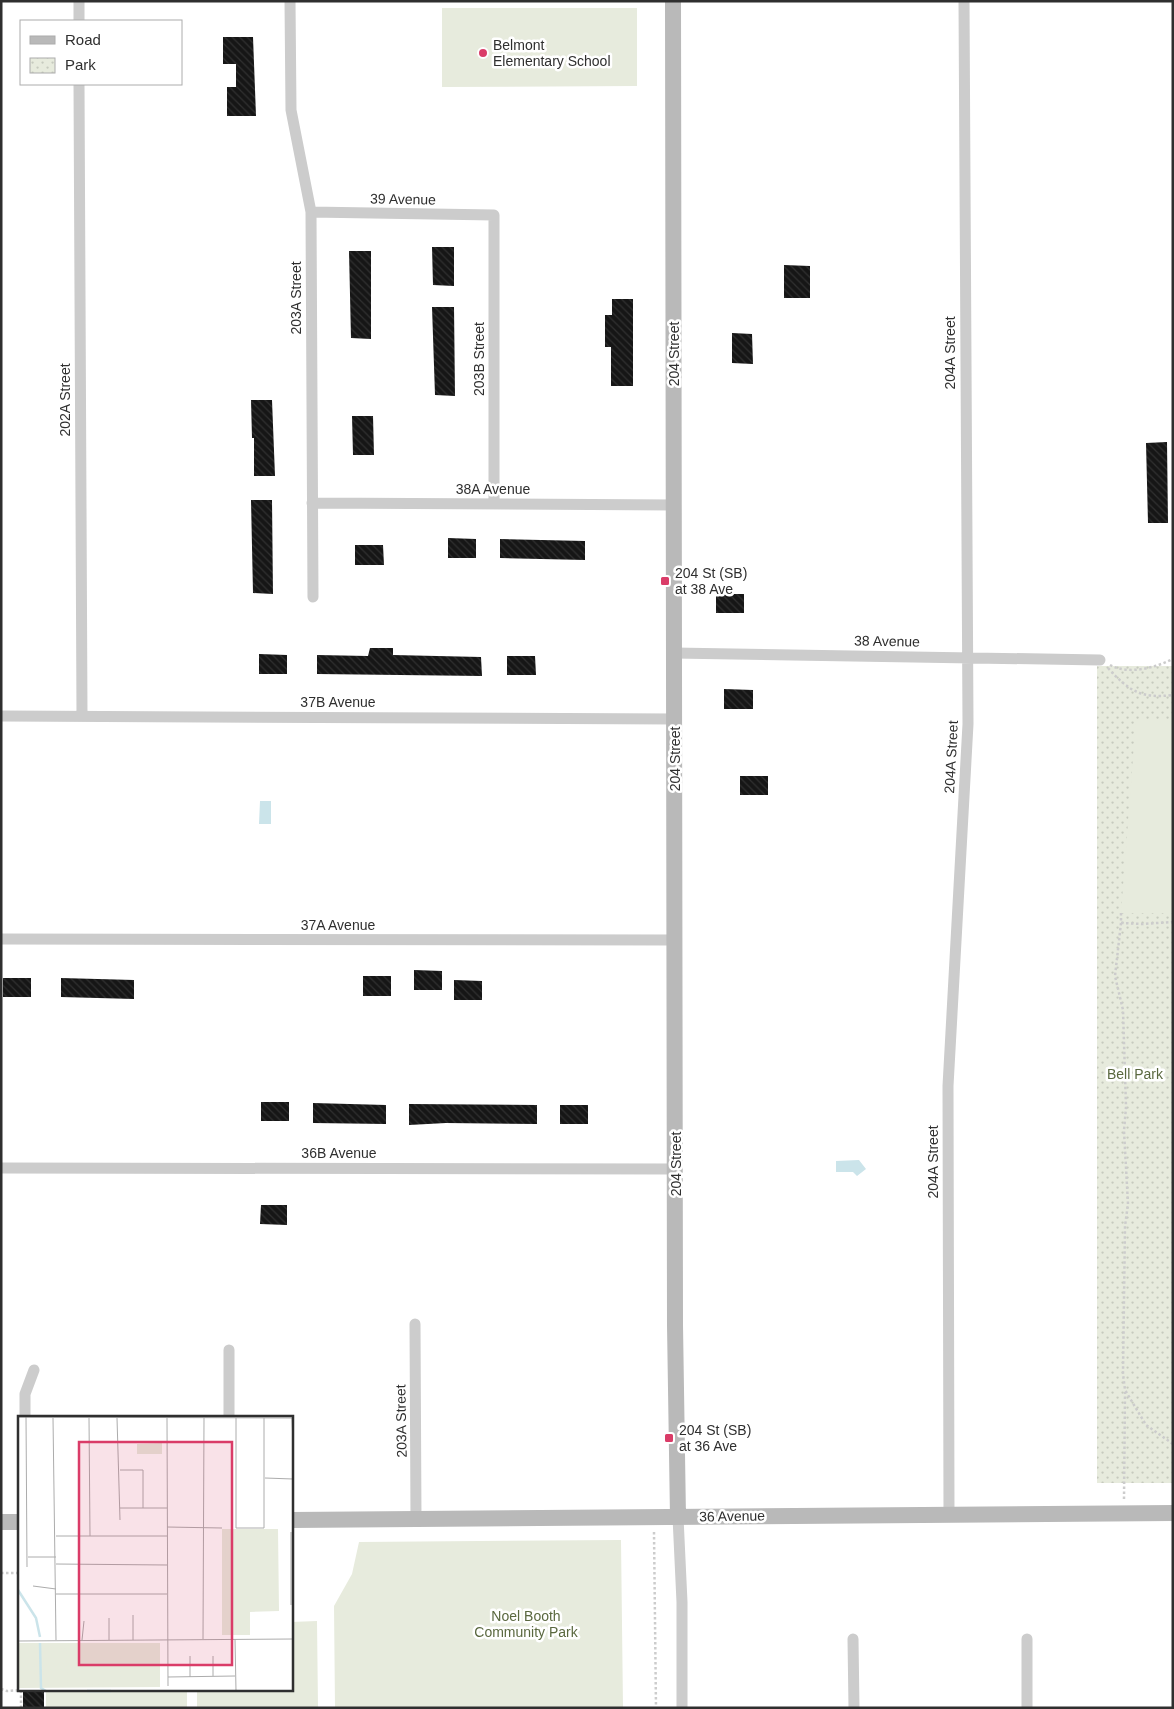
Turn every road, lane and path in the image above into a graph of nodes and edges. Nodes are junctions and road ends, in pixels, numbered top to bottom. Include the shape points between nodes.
1 (79, 1) edge
2 (290, 1) edge
3 (673, 1) edge
4 (964, 1) edge
5 (79, 20) edge
6 (79, 85) edge
7 (311, 212) junction
8 (494, 215) joint
9 (312, 503) junction
10 (494, 503) junction
11 (674, 505) junction
12 (313, 597) dead end
13 (674, 653) junction
14 (967, 657) junction
15 (1173, 659) edge
16 (1100, 660) junction
17 (1173, 695) edge
18 (1, 716) edge
19 (82, 716) junction
20 (675, 719) junction
21 (1121, 913) dead end
22 (1173, 922) edge
23 (1121, 923) junction
24 (1, 939) edge
25 (675, 940) junction
26 (1, 1168) edge
27 (676, 1169) junction
28 (415, 1324) dead end
29 (229, 1350) dead end
30 (34, 1370) dead end
31 (1125, 1390) junction
32 (24, 1416) edge
33 (229, 1416) edge
34 (1173, 1444) edge
35 (1124, 1513) junction
36 (1173, 1513) edge
37 (949, 1514) junction
38 (654, 1517) junction
39 (678, 1517) junction
40 (416, 1519) junction
41 (292, 1520) edge
42 (1, 1522) edge
43 (18, 1522) edge
44 (1, 1573) edge
45 (18, 1573) edge
46 (853, 1639) dead end
47 (1027, 1639) dead end
48 (1, 1689) edge
49 (18, 1690) edge
50 (21, 1692) edge
51 (21, 1708) edge
52 (656, 1708) edge
53 (682, 1708) edge
54 (854, 1708) edge
55 (1027, 1708) edge

1 - 5 street
2 - 7 street, 203A Street via 292,110
3 - 11 street, 204 Street
4 - 14 street, 204A Street
6 - 19 street, 202A Street
7 - 8 street, 39 Avenue
7 - 9 street, 203A Street
8 - 10 street, 203B Street
9 - 10 street, 38A Avenue
9 - 12 street, 203A Street
10 - 11 street, 38A Avenue
11 - 13 street, 204 Street
13 - 14 street, 38 Avenue
13 - 20 street, 204 Street
14 - 16 street, 38 Avenue
14 - 37 street, 204A Street via 968,724 948,1086
15 - 16 path via 1140,669 1115,667
16 - 17 path via 1132,690 1153,697
18 - 19 street, 37B Avenue
19 - 20 street, 37B Avenue
20 - 25 street, 204 Street
21 - 23 path
22 - 23 path
23 - 31 path via 1116,976 1123,1010 1126,1087 1124,1131 1128,1204 1122,1340
24 - 25 street, 37A Avenue
25 - 27 street, 204 Street
26 - 27 street, 36B Avenue
27 - 39 street, 204 Street
28 - 40 street, 203A Street
29 - 33 street
30 - 32 street via 24,1394
31 - 34 path via 1146,1425
31 - 35 path
35 - 36 street, 36 Avenue
35 - 37 street, 36 Avenue
37 - 39 street, 36 Avenue
38 - 39 street, 36 Avenue
38 - 40 street, 36 Avenue
38 - 52 path
39 - 53 street
40 - 41 street, 36 Avenue
42 - 43 street
44 - 45 path
46 - 54 street
47 - 55 street
48 - 49 path
50 - 51 path

